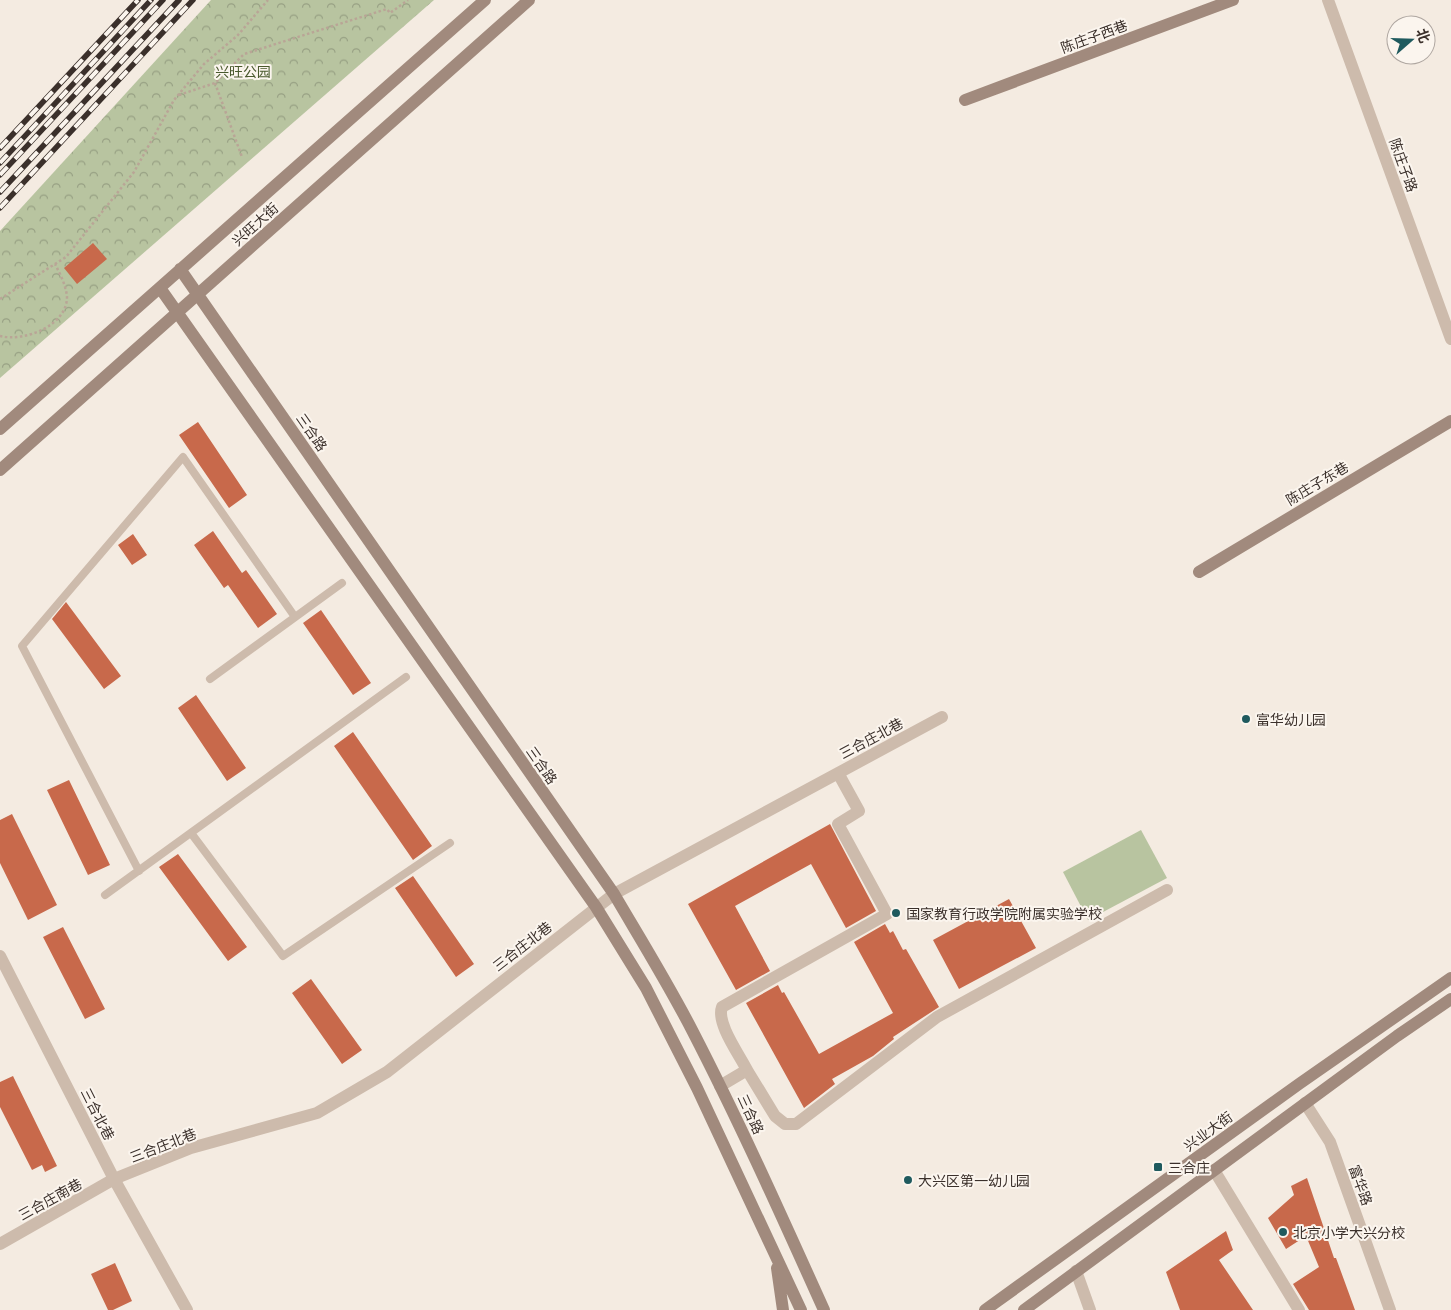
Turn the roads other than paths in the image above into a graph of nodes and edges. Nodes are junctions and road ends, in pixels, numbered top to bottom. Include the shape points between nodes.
1 (485, 0) edge
2 (529, 0) edge
3 (1233, 0) edge
4 (1328, 0) edge
5 (965, 100) dead end
6 (180, 269) junction
7 (160, 288) junction
8 (198, 294) junction
9 (178, 312) junction
10 (1451, 339) edge
11 (1451, 421) edge
12 (0, 429) edge
13 (0, 470) edge
14 (1199, 572) dead end
15 (342, 583) dead end
16 (295, 617) junction
17 (406, 677) dead end
18 (210, 679) dead end
19 (942, 716) dead end
20 (838, 773) junction
21 (191, 833) junction
22 (450, 843) dead end
23 (139, 871) junction
24 (1167, 890) dead end
25 (614, 894) junction
26 (105, 895) dead end
27 (596, 907) junction
28 (0, 956) edge
29 (1451, 978) edge
30 (1451, 999) edge
31 (748, 1070) junction
32 (720, 1086) junction
33 (1305, 1103) junction
34 (1214, 1170) junction
35 (114, 1180) junction
36 (0, 1244) edge
37 (776, 1256) junction
38 (1076, 1271) junction
39 (824, 1308) edge
40 (187, 1310) edge
41 (783, 1310) edge
42 (801, 1310) edge
43 (985, 1310) edge
44 (1024, 1310) edge
45 (1090, 1310) edge
46 (1299, 1310) edge
47 (1390, 1310) edge

1 - 6 street, 兴旺大街
2 - 8 street, 兴旺大街
3 - 5 street, 陈庄子西巷
4 - 10 street, 陈庄子路
6 - 7 street, 兴旺大街
6 - 8 street, 三合路
7 - 9 street
7 - 12 street, 兴旺大街
8 - 9 street, 兴旺大街
8 - 25 street, 三合路
9 - 13 street, 兴旺大街
9 - 27 street
11 - 14 street, 陈庄子东巷
15 - 16 lane
16 - 18 lane
16 - 23 lane via 183,457 22,646
17 - 21 lane
19 - 20 street, 三合庄北巷
20 - 25 street, 三合庄北巷
20 - 31 street via 859,811 838,824 887,914 722,1006 722,1023
21 - 22 lane via 283,956
21 - 23 lane
23 - 26 lane
24 - 31 street via 937,1017 796,1124 786,1124 775,1116
25 - 27 street, 三合庄北巷
25 - 32 street, 三合路 via 654,960
27 - 35 street, 三合庄北巷 via 387,1072 349,1096 317,1113 191,1148
27 - 37 street via 646,988 698,1088
28 - 35 street, 三合北巷
29 - 43 street, 兴业大街
30 - 33 street
31 - 32 street
32 - 39 street, 三合路
33 - 34 street
33 - 47 street, 富华路 via 1330,1142
34 - 38 street
34 - 46 street
35 - 36 street, 三合庄南巷
35 - 40 street, 三合北巷
37 - 41 street
37 - 42 street
38 - 44 street
38 - 45 street

